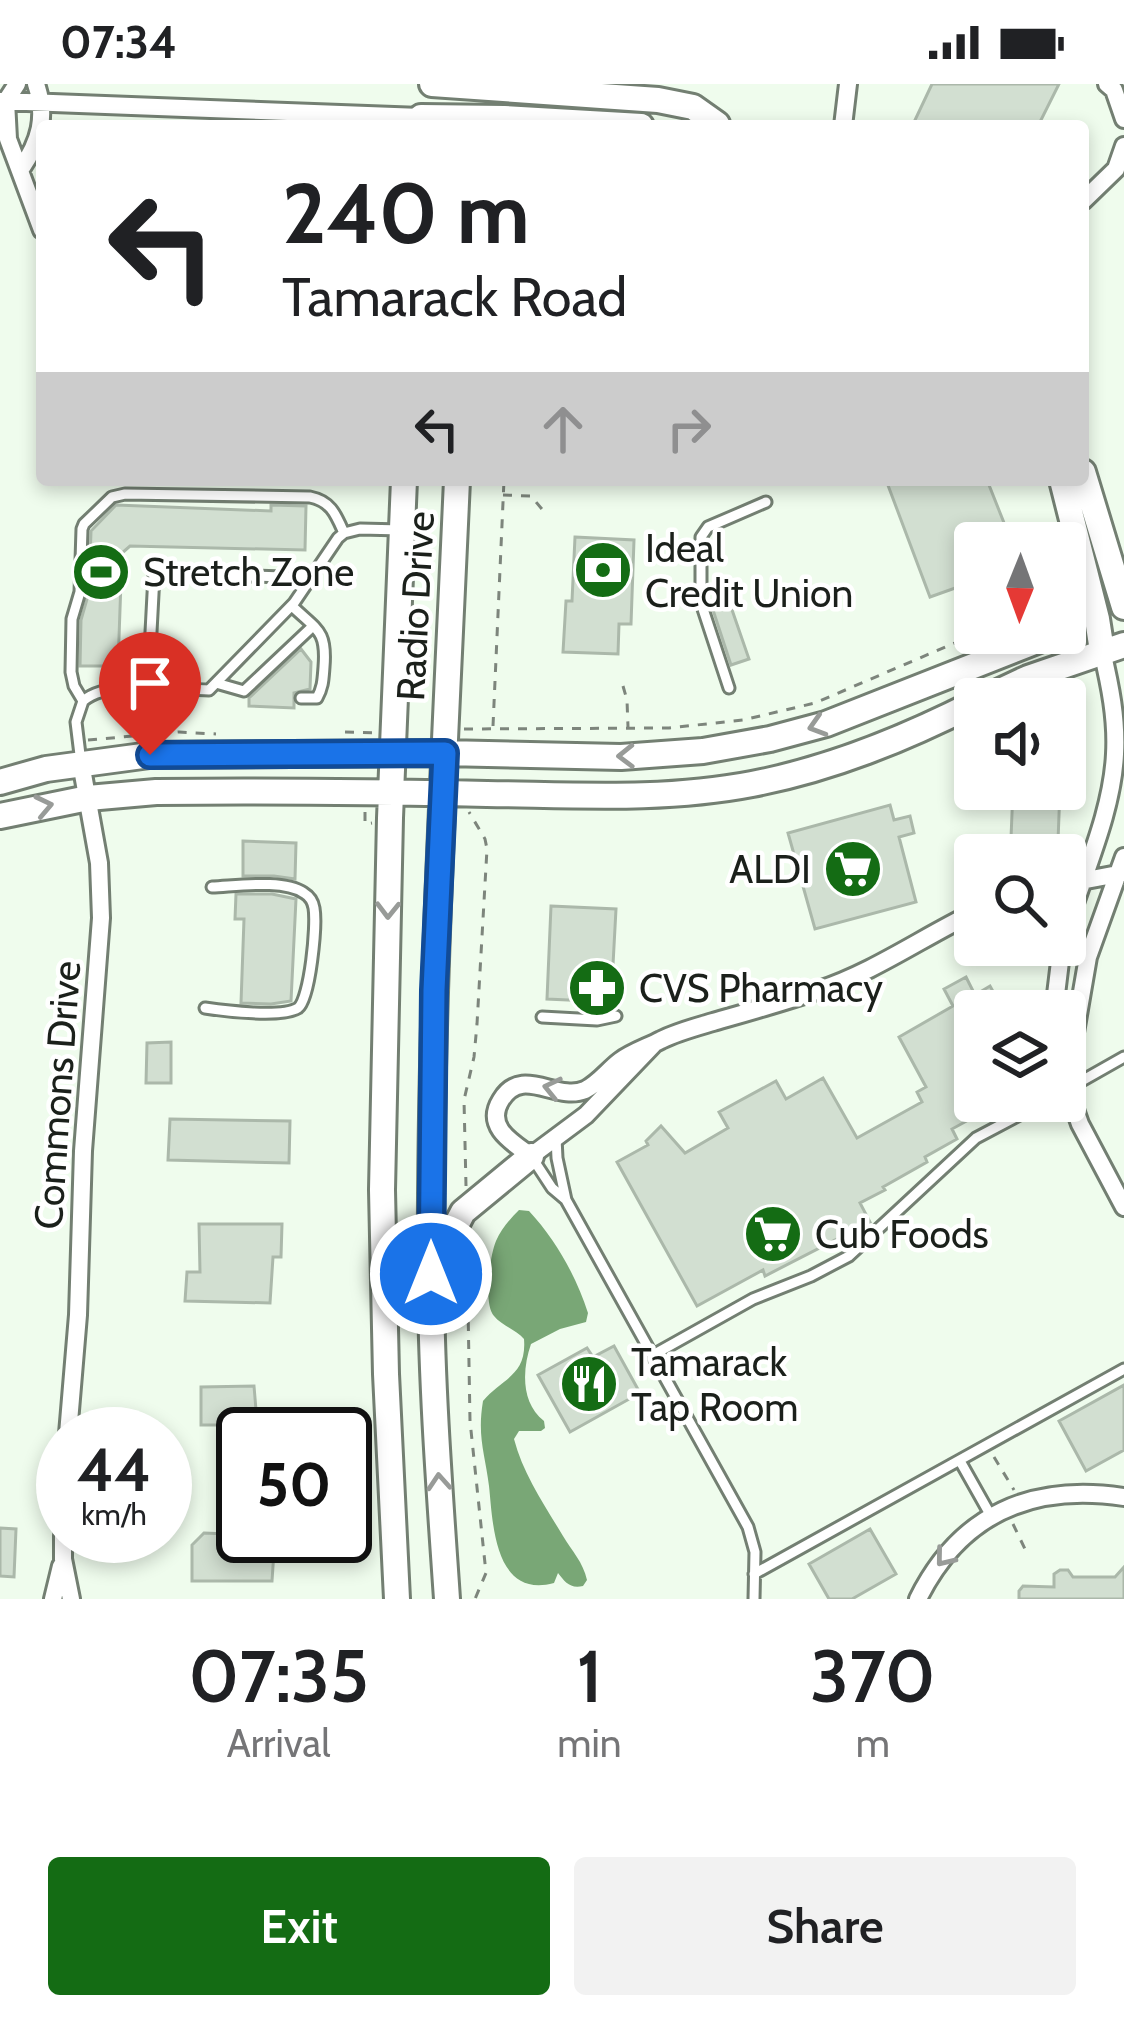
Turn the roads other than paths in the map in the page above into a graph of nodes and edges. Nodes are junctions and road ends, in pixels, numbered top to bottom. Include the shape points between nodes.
1 (17, 84) edge
2 (422, 84) edge
3 (432, 84) edge
4 (848, 84) edge
5 (1107, 84) edge
6 (475, 86) edge
7 (39, 93) edge
8 (3, 101) edge
9 (1124, 118) edge
10 (407, 120) edge
11 (421, 120) edge
12 (474, 120) edge
13 (713, 120) edge
14 (844, 120) edge
15 (36, 143) edge
16 (1124, 146) edge
17 (21, 169) junction
18 (1089, 195) edge
19 (36, 216) edge
20 (404, 486) edge
21 (457, 486) edge
22 (1064, 486) edge
23 (1087, 486) edge
24 (766, 502) dead end
25 (402, 530) junction
26 (344, 533) junction
27 (313, 578) junction
28 (292, 606) junction
29 (1124, 610) edge
30 (1097, 619) junction
31 (1086, 623) edge
32 (313, 626) junction
33 (1113, 648) edge
34 (1006, 654) edge
35 (1028, 678) edge
36 (216, 683) junction
37 (729, 688) dead end
38 (148, 689) junction
39 (301, 698) dead end
40 (83, 701) junction
41 (954, 713) edge
42 (445, 742) junction
43 (393, 743) junction
44 (82, 763) junction
45 (0, 782) edge
46 (88, 798) junction
47 (442, 804) junction
48 (382, 812) junction
49 (0, 816) edge
50 (1086, 858) edge
51 (1122, 868) edge
52 (1086, 878) edge
53 (212, 887) dead end
54 (954, 923) edge
55 (1082, 990) edge
56 (205, 1008) dead end
57 (616, 1016) dead end
58 (542, 1018) dead end
59 (653, 1045) junction
60 (1124, 1057) edge
61 (1086, 1071) edge
62 (1006, 1122) edge
63 (1079, 1122) edge
64 (556, 1138) junction
65 (531, 1156) junction
66 (566, 1200) junction
67 (1124, 1207) edge
68 (431, 1274) junction
69 (652, 1355) junction
70 (1124, 1369) edge
71 (70, 1407) edge
72 (960, 1461) junction
73 (1124, 1497) edge
74 (991, 1516) junction
75 (62, 1563) edge
76 (64, 1563) edge
77 (754, 1574) junction
78 (53, 1599) edge
79 (70, 1599) edge
80 (398, 1599) edge
81 (447, 1599) edge
82 (754, 1599) edge
83 (918, 1599) edge

1 - 8 street
2 - 11 street
3 - 6 street
4 - 14 street
5 - 9 street
6 - 12 street
6 - 13 street via 658,100
7 - 8 street
7 - 10 street
8 - 17 street
15 - 17 street
16 - 18 street via 1116,169
17 - 19 street
20 - 25 street, Radio Drive
21 - 42 street, Radio Drive
22 - 30 street
23 - 29 street
24 - 37 lane via 703,532 700,597
25 - 26 lane
25 - 43 street, Radio Drive
26 - 27 lane
26 - 40 lane via 331,506 316,498 112,497 82,529 70,672
27 - 28 lane
27 - 38 lane via 154,575
28 - 32 lane
28 - 36 lane
29 - 30 street
30 - 31 street
30 - 33 street
32 - 36 lane via 244,691
32 - 39 lane via 326,644 322,689 317,698
33 - 35 street
33 - 50 street via 1115,754
34 -> 42 street via 861,712 742,745 621,757
36 - 38 lane via 209,690
38 - 40 lane via 103,690
40 - 44 lane via 76,722
41 - 47 street via 854,757 751,784
42 - 43 street
42 - 47 street, Radio Drive
43 - 44 street
43 - 48 street, Radio Drive
44 - 45 street
44 - 46 street, Commons Drive
46 - 48 street via 157,792
49 -> 46 street
46 - 71 street, Commons Drive via 100,939
47 - 48 street
47 - 68 street, Radio Drive
48 -> 80 street, Radio Drive via 382,1190
51 - 52 street
51 - 55 street
53 - 56 lane via 287,886 308,895 314,955 296,1009
54 - 59 street via 847,980
57 - 58 lane
59 - 64 street
59 -> 65 street via 586,1089 559,1093 526,1083 502,1096 496,1122
60 - 61 lane
62 - 69 lane via 976,1138 848,1256
63 - 67 street
64 - 65 street
64 - 66 lane
65 - 66 lane
65 - 68 street via 463,1212
66 - 69 lane
81 -> 68 street, Radio Drive
69 - 77 lane via 748,1526
70 - 72 lane
72 - 74 lane
72 - 77 lane
73 - 74 street via 1046,1495
74 -> 83 street via 950,1549
75 - 78 street
76 - 79 street
77 - 82 lane

